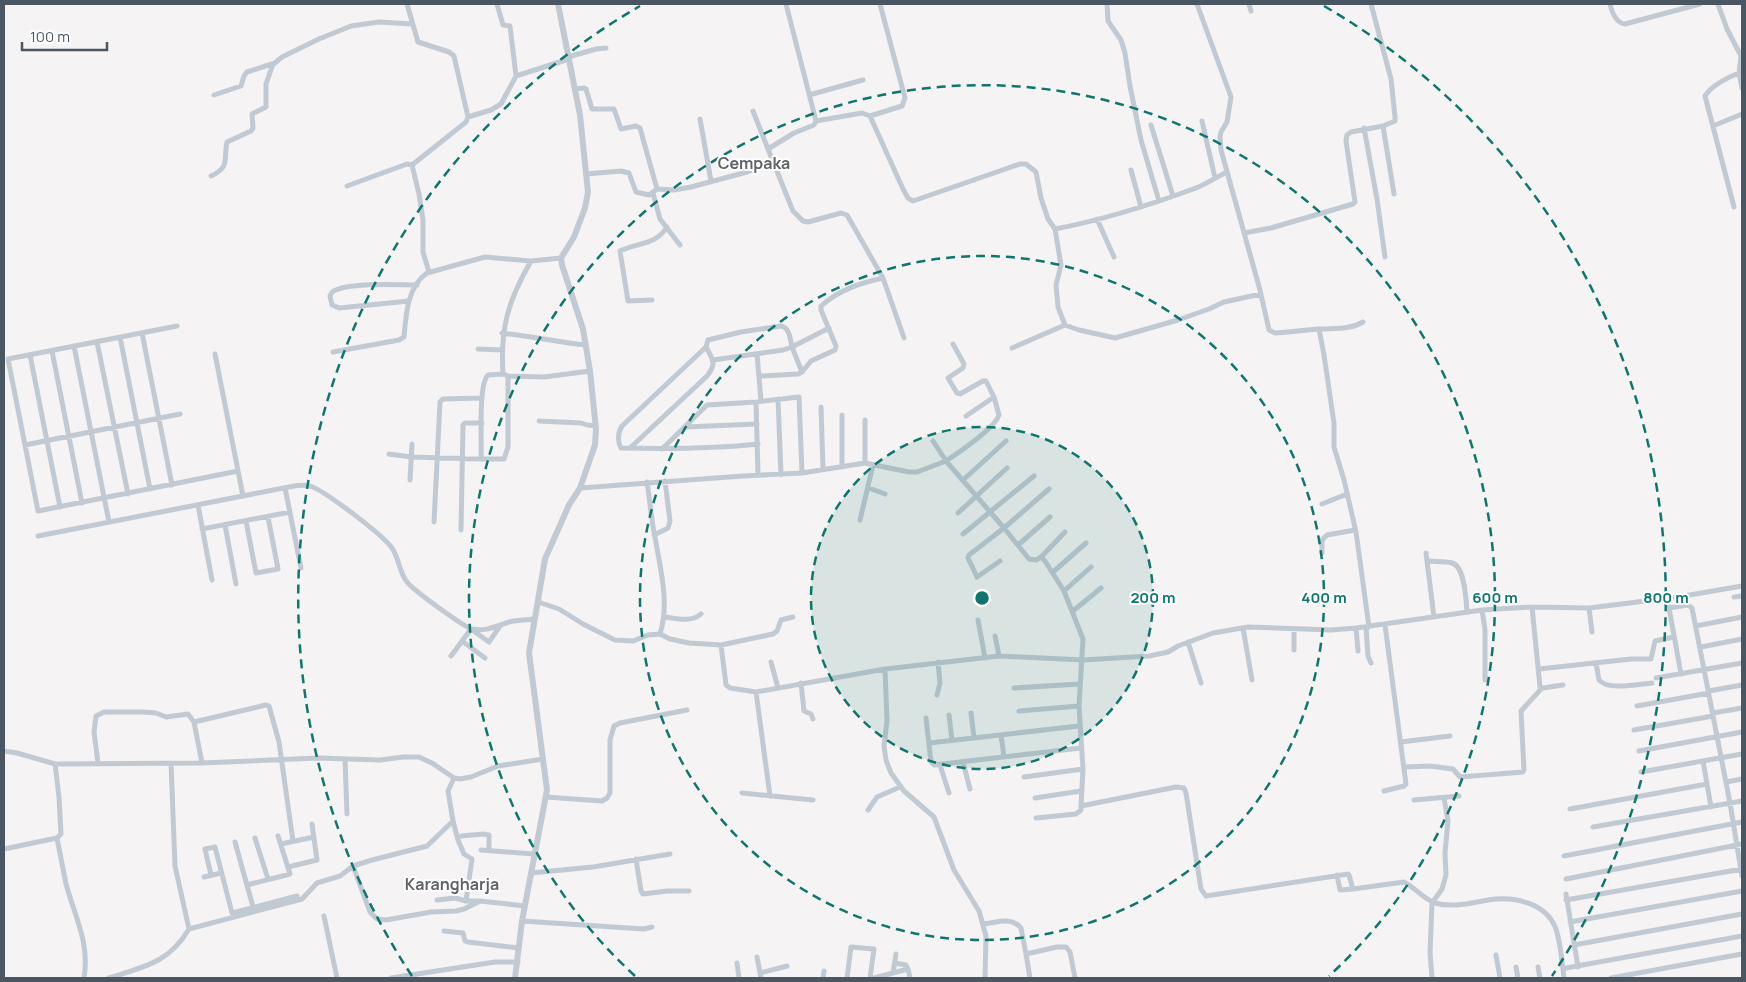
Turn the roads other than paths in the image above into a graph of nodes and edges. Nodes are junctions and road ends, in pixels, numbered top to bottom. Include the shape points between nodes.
1 (407, 4) edge
2 (497, 4) edge
3 (558, 4) edge
4 (786, 4) edge
5 (880, 4) edge
6 (1107, 4) edge
7 (1197, 4) edge
8 (1249, 4) edge
9 (1371, 4) edge
10 (1610, 4) edge
11 (1700, 4) edge
12 (1718, 4) edge
13 (1251, 12) dead end
14 (412, 24) junction
15 (606, 48) dead end
16 (568, 58) junction
17 (273, 64) junction
18 (1739, 73) junction
19 (516, 76) junction
20 (863, 80) dead end
21 (1742, 88) edge
22 (575, 89) junction
23 (214, 95) dead end
24 (809, 95) junction
25 (753, 111) dead end
26 (1742, 114) edge
27 (870, 116) junction
28 (468, 117) junction
29 (700, 119) dead end
30 (816, 121) junction
31 (1202, 121) dead end
32 (1151, 125) dead end
33 (1383, 126) junction
34 (1713, 126) junction
35 (1364, 128) junction
36 (768, 149) junction
37 (773, 162) junction
38 (412, 165) junction
39 (1131, 170) dead end
40 (1227, 172) junction
41 (586, 174) junction
42 (211, 176) dead end
43 (1214, 178) junction
44 (711, 181) junction
45 (347, 186) dead end
46 (655, 191) junction
47 (1394, 194) dead end
48 (1173, 196) junction
49 (1159, 201) junction
50 (1141, 207) junction
51 (1734, 207) dead end
52 (1098, 220) junction
53 (667, 227) junction
54 (1055, 229) junction
55 (1244, 233) junction
56 (680, 245) dead end
57 (1114, 257) dead end
58 (1385, 257) dead end
59 (562, 258) junction
60 (531, 260) junction
61 (429, 272) junction
62 (883, 278) junction
63 (417, 284) junction
64 (1262, 294) junction
65 (652, 300) dead end
66 (408, 301) junction
67 (1363, 322) dead end
68 (1065, 325) junction
69 (177, 326) dead end
70 (829, 328) junction
71 (1319, 329) junction
72 (142, 333) junction
73 (502, 333) junction
74 (120, 337) junction
75 (904, 338) dead end
76 (97, 342) junction
77 (952, 344) dead end
78 (586, 345) junction
79 (74, 346) junction
80 (706, 347) junction
81 (792, 347) junction
82 (1012, 348) dead end
83 (478, 350) dead end
84 (502, 350) junction
85 (52, 351) junction
86 (333, 352) dead end
87 (215, 354) dead end
88 (757, 354) junction
89 (30, 355) junction
90 (713, 360) junction
91 (590, 371) junction
92 (802, 372) junction
93 (506, 375) junction
94 (760, 376) junction
95 (994, 397) junction
96 (482, 398) junction
97 (778, 399) junction
98 (759, 401) junction
99 (821, 407) dead end
100 (180, 414) dead end
101 (842, 415) dead end
102 (966, 416) dead end
103 (159, 419) junction
104 (865, 420) dead end
105 (539, 421) dead end
106 (137, 423) junction
107 (482, 423) junction
108 (758, 424) junction
109 (596, 426) junction
110 (684, 427) junction
111 (114, 428) junction
112 (91, 432) junction
113 (69, 437) junction
114 (47, 441) junction
115 (933, 441) dead end
116 (1006, 441) dead end
117 (412, 444) dead end
118 (758, 444) junction
119 (25, 445) junction
120 (630, 448) junction
121 (662, 450) junction
122 (388, 454) dead end
123 (411, 457) junction
124 (437, 457) junction
125 (463, 458) junction
126 (480, 459) junction
127 (946, 461) junction
128 (865, 463) junction
129 (873, 465) junction
130 (842, 467) junction
131 (1007, 468) dead end
132 (823, 470) junction
133 (238, 472) junction
134 (802, 474) junction
135 (758, 475) junction
136 (780, 475) junction
137 (1034, 476) dead end
138 (410, 480) dead end
139 (963, 480) junction
140 (665, 481) junction
141 (647, 482) junction
142 (172, 485) junction
143 (285, 488) junction
144 (580, 488) junction
145 (869, 488) junction
146 (150, 489) junction
147 (1049, 489) dead end
148 (128, 494) junction
149 (885, 494) dead end
150 (1347, 494) junction
151 (243, 496) junction
152 (976, 496) junction
153 (104, 498) junction
154 (82, 503) junction
155 (1322, 504) dead end
156 (198, 505) junction
157 (60, 507) junction
158 (290, 512) junction
159 (990, 512) junction
160 (958, 513) dead end
161 (268, 517) junction
162 (1050, 517) dead end
163 (860, 520) dead end
164 (246, 521) junction
165 (109, 522) junction
166 (434, 522) dead end
167 (225, 525) junction
168 (1004, 528) junction
169 (202, 529) junction
170 (461, 530) dead end
171 (1355, 530) junction
172 (1065, 532) dead end
173 (963, 534) dead end
174 (654, 535) junction
175 (38, 536) dead end
176 (1086, 543) dead end
177 (1018, 545) junction
178 (1322, 553) dead end
179 (1426, 553) dead end
180 (1041, 557) junction
181 (1000, 561) dead end
182 (1427, 561) junction
183 (1091, 567) dead end
184 (301, 568) dead end
185 (1053, 572) junction
186 (212, 580) dead end
187 (236, 584) dead end
188 (1742, 586) edge
189 (1100, 588) dead end
190 (1064, 592) junction
191 (1742, 596) edge
192 (1734, 597) dead end
193 (1664, 599) junction
194 (538, 602) junction
195 (1532, 607) junction
196 (1589, 608) junction
197 (1668, 608) junction
198 (1073, 610) junction
199 (1482, 610) junction
200 (1468, 612) junction
201 (701, 614) dead end
202 (664, 617) junction
203 (793, 617) dead end
204 (1434, 617) junction
205 (1742, 617) edge
206 (535, 619) junction
207 (978, 620) dead end
208 (1385, 625) junction
209 (500, 626) junction
210 (1696, 626) junction
211 (1368, 627) junction
212 (1243, 628) junction
213 (1356, 628) junction
214 (471, 629) junction
215 (1294, 629) junction
216 (1592, 632) dead end
217 (660, 634) junction
218 (995, 636) dead end
219 (1674, 637) junction
220 (1742, 639) edge
221 (462, 641) junction
222 (1188, 642) junction
223 (721, 645) junction
224 (1700, 647) junction
225 (1294, 650) dead end
226 (1358, 651) dead end
227 (452, 656) dead end
228 (999, 656) junction
229 (485, 658) dead end
230 (985, 658) junction
231 (1083, 660) junction
232 (771, 662) dead end
233 (938, 662) junction
234 (1370, 663) dead end
235 (1596, 663) junction
236 (1742, 663) edge
237 (885, 669) junction
238 (1539, 669) junction
239 (1705, 669) junction
240 (1681, 674) junction
241 (1252, 680) dead end
242 (1485, 680) dead end
243 (1201, 682) dead end
244 (801, 683) junction
245 (1080, 684) junction
246 (1563, 685) dead end
247 (1742, 685) edge
248 (778, 688) junction
249 (1014, 688) dead end
250 (1542, 688) junction
251 (756, 692) junction
252 (1709, 692) junction
253 (937, 695) dead end
254 (1079, 706) junction
255 (1638, 706) dead end
256 (1742, 708) edge
257 (687, 710) dead end
258 (1020, 712) dead end
259 (971, 713) dead end
260 (1713, 714) junction
261 (949, 715) dead end
262 (926, 718) dead end
263 (812, 720) dead end
264 (194, 722) junction
265 (1079, 726) junction
266 (1634, 730) dead end
267 (1742, 732) edge
268 (1001, 735) junction
269 (1450, 736) dead end
270 (1718, 737) junction
271 (974, 738) junction
272 (952, 740) junction
273 (1401, 742) junction
274 (929, 743) junction
275 (1081, 748) junction
276 (4, 751) edge
277 (1639, 751) dead end
278 (1742, 754) edge
279 (1004, 757) junction
280 (1721, 757) junction
281 (281, 759) junction
282 (345, 759) junction
283 (543, 759) junction
284 (1703, 761) junction
285 (963, 762) junction
286 (98, 763) junction
287 (171, 763) junction
288 (202, 763) junction
289 (55, 764) junction
290 (940, 765) junction
291 (1404, 768) junction
292 (1083, 769) junction
293 (1641, 772) dead end
294 (1024, 777) dead end
295 (454, 778) junction
296 (1742, 779) edge
297 (1726, 782) junction
298 (1707, 784) junction
299 (900, 787) junction
300 (970, 789) dead end
301 (1081, 791) junction
302 (1384, 791) dead end
303 (742, 793) dead end
304 (949, 794) dead end
305 (770, 796) junction
306 (1459, 796) dead end
307 (546, 798) junction
308 (1035, 798) dead end
309 (1444, 798) junction
310 (813, 800) dead end
311 (1414, 800) dead end
312 (1742, 801) edge
313 (1730, 803) junction
314 (1081, 806) junction
315 (1711, 806) junction
316 (1570, 809) dead end
317 (868, 810) dead end
318 (347, 814) dead end
319 (1036, 818) dead end
320 (454, 821) junction
321 (1742, 822) edge
322 (312, 824) dead end
323 (1734, 824) junction
324 (1593, 826) dead end
325 (278, 836) dead end
326 (314, 836) junction
327 (461, 836) dead end
328 (57, 838) junction
329 (256, 838) dead end
330 (235, 842) dead end
331 (292, 842) junction
332 (281, 844) junction
333 (1740, 845) edge
334 (4, 849) edge
335 (481, 850) dead end
336 (489, 850) junction
337 (534, 854) junction
338 (670, 854) dead end
339 (1564, 856) dead end
340 (636, 859) junction
341 (353, 866) junction
342 (288, 867) junction
343 (1742, 869) edge
344 (531, 872) junction
345 (221, 873) junction
346 (211, 875) junction
347 (1337, 876) junction
348 (1742, 876) edge
349 (204, 877) dead end
350 (1566, 879) dead end
351 (268, 880) junction
352 (247, 885) junction
353 (1353, 888) junction
354 (689, 891) dead end
355 (1742, 891) edge
356 (1566, 894) dead end
357 (297, 896) dead end
358 (437, 900) dead end
359 (1566, 900) junction
360 (466, 901) junction
361 (480, 901) junction
362 (1432, 903) junction
363 (525, 906) junction
364 (254, 907) junction
365 (1742, 914) edge
366 (324, 916) dead end
367 (522, 921) junction
368 (1570, 922) junction
369 (983, 924) junction
370 (652, 928) dead end
371 (189, 929) junction
372 (444, 931) dead end
373 (1742, 936) edge
374 (1574, 945) junction
375 (520, 948) junction
376 (896, 954) dead end
377 (1026, 954) junction
378 (1742, 954) edge
379 (1496, 955) dead end
380 (757, 957) dead end
381 (518, 962) junction
382 (895, 962) junction
383 (737, 963) dead end
384 (787, 966) dead end
385 (1516, 967) dead end
386 (1538, 967) dead end
387 (1578, 967) junction
388 (1566, 968) dead end
389 (908, 969) junction
390 (824, 971) dead end
391 (893, 973) junction
392 (761, 976) edge
393 (117, 977) edge
394 (84, 978) edge
395 (109, 978) edge
396 (337, 978) edge
397 (391, 978) edge
398 (516, 978) edge
399 (739, 978) edge
400 (823, 978) edge
401 (847, 978) edge
402 (872, 978) edge
403 (910, 978) edge
404 (985, 978) edge
405 (1030, 978) edge
406 (1075, 978) edge
407 (1432, 978) edge
408 (1500, 978) edge
409 (1518, 978) edge
410 (1540, 978) edge
411 (1564, 978) edge
412 (1611, 978) edge

1 - 14 street
2 - 19 street via 503,25 510,26
3 - 16 street
4 - 24 street
5 - 27 street via 905,98 898,108
6 - 49 street via 1108,21 1121,40 1125,53 1141,140
7 - 40 street via 1231,97 1227,122 1220,137
8 - 13 street
9 - 33 street via 1391,79 1395,117 1394,121
10 - 11 street via 1618,20 1626,24
12 - 18 street via 1741,56
14 - 17 street via 379,22 351,26
14 - 28 street via 420,43 454,56
15 - 16 street
16 - 19 street
16 - 22 street
17 - 23 street via 247,72 241,86
17 - 42 street via 266,84 266,107 252,114 251,131 226,142 225,165
18 - 21 street
18 - 34 street via 1706,94
19 - 28 street via 500,104
20 - 24 street
22 - 41 street
22 - 46 street via 586,89 592,109 614,109 621,130 640,128
24 - 30 street
25 - 36 street
26 - 34 street
27 - 30 street via 862,113
27 - 54 street via 911,200 1026,164 1036,172 1041,198
28 - 38 street
29 - 44 street
30 - 36 street
31 - 43 street
32 - 48 street
33 - 35 street
33 - 47 street
34 - 51 street
35 - 55 street via 1351,132 1346,140 1356,202
35 - 58 street
36 - 37 street
37 - 44 street
37 - 62 street via 796,215 808,222 846,213
38 - 45 street
38 - 61 street via 423,220 422,252
39 - 50 street
40 - 43 street
40 - 55 street
41 - 46 street via 626,172 631,175 638,193 649,195
41 - 59 street via 588,192 585,208
43 - 48 street
44 - 46 street
46 - 53 street via 660,219
48 - 49 street
49 - 50 street
50 - 52 street
52 - 54 street
52 - 57 street
53 - 56 street
53 - 65 street via 648,243 620,251 628,301
54 - 68 street via 1060,265 1056,285 1058,307
55 - 64 street
59 - 60 street
59 - 78 street
60 - 61 street via 485,258
60 - 73 street via 515,290
61 - 63 street
62 - 70 street via 837,293 822,305
62 - 75 street
63 - 66 street
63 - 66 street via 338,289 330,296 332,305 339,308
64 - 68 street via 1224,302 1209,310 1115,338
64 - 71 street via 1270,332
66 - 86 street via 404,337
67 - 71 street via 1354,327
68 - 82 street
69 - 72 street
70 - 81 street
70 - 92 street via 836,348 811,361
71 - 150 street via 1334,423 1334,448
72 - 74 street
72 - 103 street
73 - 78 street
73 - 84 street
74 - 76 street
74 - 106 street
76 - 79 street
76 - 111 street
77 - 95 street via 964,365 948,378 956,393 960,394 985,380
78 - 91 street
79 - 85 street
79 - 112 street
80 - 81 street via 708,340 781,326 788,330
80 - 90 street
80 - 120 street via 622,426 619,444 621,448
81 - 88 street
81 - 92 street
83 - 84 street
84 - 93 street
85 - 89 street
85 - 113 street
87 - 133 street
88 - 90 street
88 - 94 street
89 - 114 street
89 - 119 street via 8,359
90 - 120 street via 713,368 707,376
91 - 93 street via 544,377
91 - 109 street
92 - 94 street
93 - 96 street via 488,374
93 - 126 street via 506,456 500,460
94 - 98 street
95 - 102 street
95 - 127 street via 999,415 995,423
96 - 107 street
96 - 124 street via 443,399 440,402
97 - 98 street
97 - 134 street via 799,397
97 - 136 street
98 - 108 street
98 - 110 street via 707,404
99 - 132 street
100 - 103 street
101 - 130 street
103 - 106 street
103 - 142 street
104 - 128 street
105 - 109 street
106 - 111 street
106 - 146 street
107 - 125 street via 463,424
107 - 126 street
108 - 110 street
108 - 118 street
109 - 144 street via 593,455
110 - 121 street
111 - 112 street
111 - 148 street
112 - 113 street
112 - 153 street
113 - 114 street
113 - 154 street
114 - 119 street
114 - 157 street
115 - 127 street
116 - 139 street
117 - 123 street
118 - 121 street
118 - 135 street
119 - 157 street via 38,511
120 - 121 street
122 - 123 street
123 - 124 street
123 - 138 street
124 - 125 street
124 - 166 street
125 - 126 street
125 - 170 street
127 - 129 street via 917,472
127 - 139 street
128 - 129 street
128 - 130 street
129 - 145 street
130 - 132 street
131 - 152 street
132 - 134 street
133 - 142 street
133 - 151 street
134 - 136 street
135 - 136 street
135 - 140 street
137 - 159 street
139 - 152 street
140 - 141 street
140 - 174 street via 670,521 668,528
141 - 144 street
141 - 174 street
142 - 146 street
143 - 151 street
143 - 158 street
143 - 214 street via 309,486 381,536 393,549 407,583
144 - 194 street via 547,553
145 - 149 street
145 - 163 street
146 - 148 street
147 - 168 street
148 - 153 street
150 - 155 street
150 - 171 street
151 - 156 street
152 - 159 street
152 - 160 street
153 - 154 street
153 - 165 street
154 - 157 street
156 - 165 street
156 - 169 street
158 - 161 street
158 - 184 street
159 - 168 street
159 - 173 street
161 - 164 street
161 - 164 street via 278,569 256,573
162 - 177 street
164 - 167 street
165 - 175 street
167 - 169 street
167 - 187 street
168 - 177 street
168 - 181 street via 968,558 977,577
169 - 186 street
171 - 178 street via 1327,534 1322,540
171 - 211 street
172 - 180 street
174 - 202 street via 663,579
176 - 185 street
177 - 180 street via 1029,559
179 - 182 street
180 - 185 street
182 - 200 street via 1452,563 1458,568
182 - 204 street
183 - 190 street
185 - 190 street
188 - 193 street
189 - 198 street
190 - 198 street
191 - 192 street
193 - 196 street
193 - 197 street
194 - 206 street
194 - 217 street via 559,609 615,640 633,641
195 - 196 street
195 - 199 street
195 - 238 street
196 - 216 street
197 - 210 street via 1690,605
197 - 219 street
198 - 231 street via 1083,640
199 - 200 street
199 - 242 street
200 - 204 street
201 - 202 street via 686,619
202 - 217 street
203 - 223 street via 781,620 777,631 771,635
204 - 208 street
205 - 210 street
206 - 209 street
206 - 283 street via 529,660
207 - 230 street
208 - 211 street
208 - 273 street
209 - 214 street
209 - 214 street via 489,642
210 - 224 street
211 - 213 street
211 - 234 street
212 - 215 street
212 - 222 street via 1213,633
212 - 241 street
213 - 215 street
213 - 226 street
214 - 221 street
215 - 225 street
217 - 223 street via 689,644
218 - 228 street
219 - 235 street via 1655,641 1651,659
219 - 240 street
220 - 224 street
221 - 227 street
221 - 229 street
222 - 231 street via 1159,655
222 - 243 street
223 - 251 street via 726,685
224 - 239 street
228 - 230 street
228 - 231 street
230 - 233 street
231 - 245 street
232 - 248 street
233 - 237 street
233 - 253 street via 940,683
235 - 238 street
235 - 240 street via 1599,680 1606,685 1654,681
236 - 239 street
237 - 244 street
237 - 299 street via 887,721 884,754
238 - 250 street
239 - 240 street
239 - 252 street
244 - 248 street
244 - 263 street via 804,711 811,714
245 - 249 street
245 - 254 street
246 - 250 street
247 - 252 street
248 - 251 street
250 - 291 street via 1521,711 1523,772 1460,777 1453,769 1430,766
251 - 305 street
252 - 255 street
252 - 260 street
254 - 258 street
254 - 265 street
256 - 260 street
257 - 307 street via 614,726 610,740 610,793 607,798 602,801
259 - 271 street
260 - 266 street
260 - 270 street
261 - 272 street
262 - 274 street
264 - 281 street via 269,706
264 - 286 street via 188,714 166,717 144,712 100,713 96,716 94,732
264 - 288 street
265 - 268 street
265 - 275 street
267 - 270 street
268 - 271 street
268 - 279 street
269 - 273 street
270 - 277 street
270 - 280 street
271 - 272 street
272 - 274 street
273 - 291 street
274 - 290 street via 931,762
275 - 279 street
275 - 292 street
276 - 289 street
278 - 280 street
279 - 285 street
280 - 284 street
280 - 297 street
281 - 282 street
281 - 288 street
281 - 331 street
282 - 295 street via 419,757
282 - 318 street
283 - 295 street via 498,766 465,779
283 - 307 street
284 - 293 street
284 - 298 street
285 - 290 street
285 - 300 street
286 - 287 street
286 - 289 street
287 - 288 street
287 - 371 street via 175,866
289 - 328 street via 62,830
290 - 304 street
291 - 302 street via 1405,785
292 - 294 street
292 - 301 street
295 - 320 street via 448,791
296 - 297 street
297 - 313 street
298 - 315 street
298 - 316 street
299 - 317 street via 877,797
299 - 369 street via 934,817 954,870 979,911
301 - 308 street
301 - 314 street
303 - 305 street
305 - 310 street
306 - 309 street
307 - 337 street
309 - 311 street
309 - 362 street via 1448,821 1446,875 1442,889
312 - 313 street
313 - 315 street
313 - 323 street
314 - 319 street via 1076,814
314 - 347 street via 1184,788 1201,889 1206,896
315 - 324 street
320 - 341 street via 427,846
320 - 360 street via 464,854 472,860
321 - 323 street
322 - 326 street
323 - 333 street
323 - 339 street
325 - 332 street
326 - 331 street
326 - 342 street via 317,860
327 - 336 street via 489,835
328 - 334 street
328 - 394 street via 66,884 85,943
329 - 351 street
330 - 352 street
331 - 332 street
332 - 342 street
333 - 343 street
333 - 350 street
335 - 336 street
336 - 337 street
337 - 344 street
338 - 340 street
340 - 344 street via 593,867
340 - 354 street via 643,894
341 - 361 street via 370,912 377,919 456,911
341 - 371 street via 340,876 317,883 302,899
342 - 351 street via 290,874
343 - 348 street
343 - 359 street
344 - 363 street
345 - 346 street
345 - 346 street via 215,846 205,849
345 - 364 street via 232,913
346 - 349 street
347 - 353 street via 1348,874
347 - 353 street via 1340,890
351 - 352 street
352 - 364 street
353 - 362 street via 1404,882
355 - 368 street
356 - 359 street
357 - 364 street
358 - 360 street via 455,898
359 - 368 street
360 - 361 street
361 - 363 street
362 - 407 street
362 - 411 street via 1459,906 1497,898 1533,905 1553,923
363 - 367 street
365 - 374 street
366 - 396 street
367 - 370 street
367 - 375 street
368 - 374 street
369 - 377 street via 1008,921 1019,926
369 - 404 street via 986,936
371 - 393 street via 163,958
372 - 375 street via 463,933 465,942
373 - 387 street
374 - 387 street
375 - 381 street
376 - 382 street
377 - 405 street
377 - 406 street via 1066,947
378 - 412 street
379 - 408 street
380 - 392 street
381 - 397 street via 495,962
381 - 398 street
382 - 389 street via 906,964
382 - 391 street
383 - 399 street
384 - 392 street
385 - 409 street
386 - 410 street
387 - 388 street
389 - 391 street
389 - 403 street
390 - 400 street
391 - 402 street
393 - 395 street
401 - 402 street via 851,947 874,949

